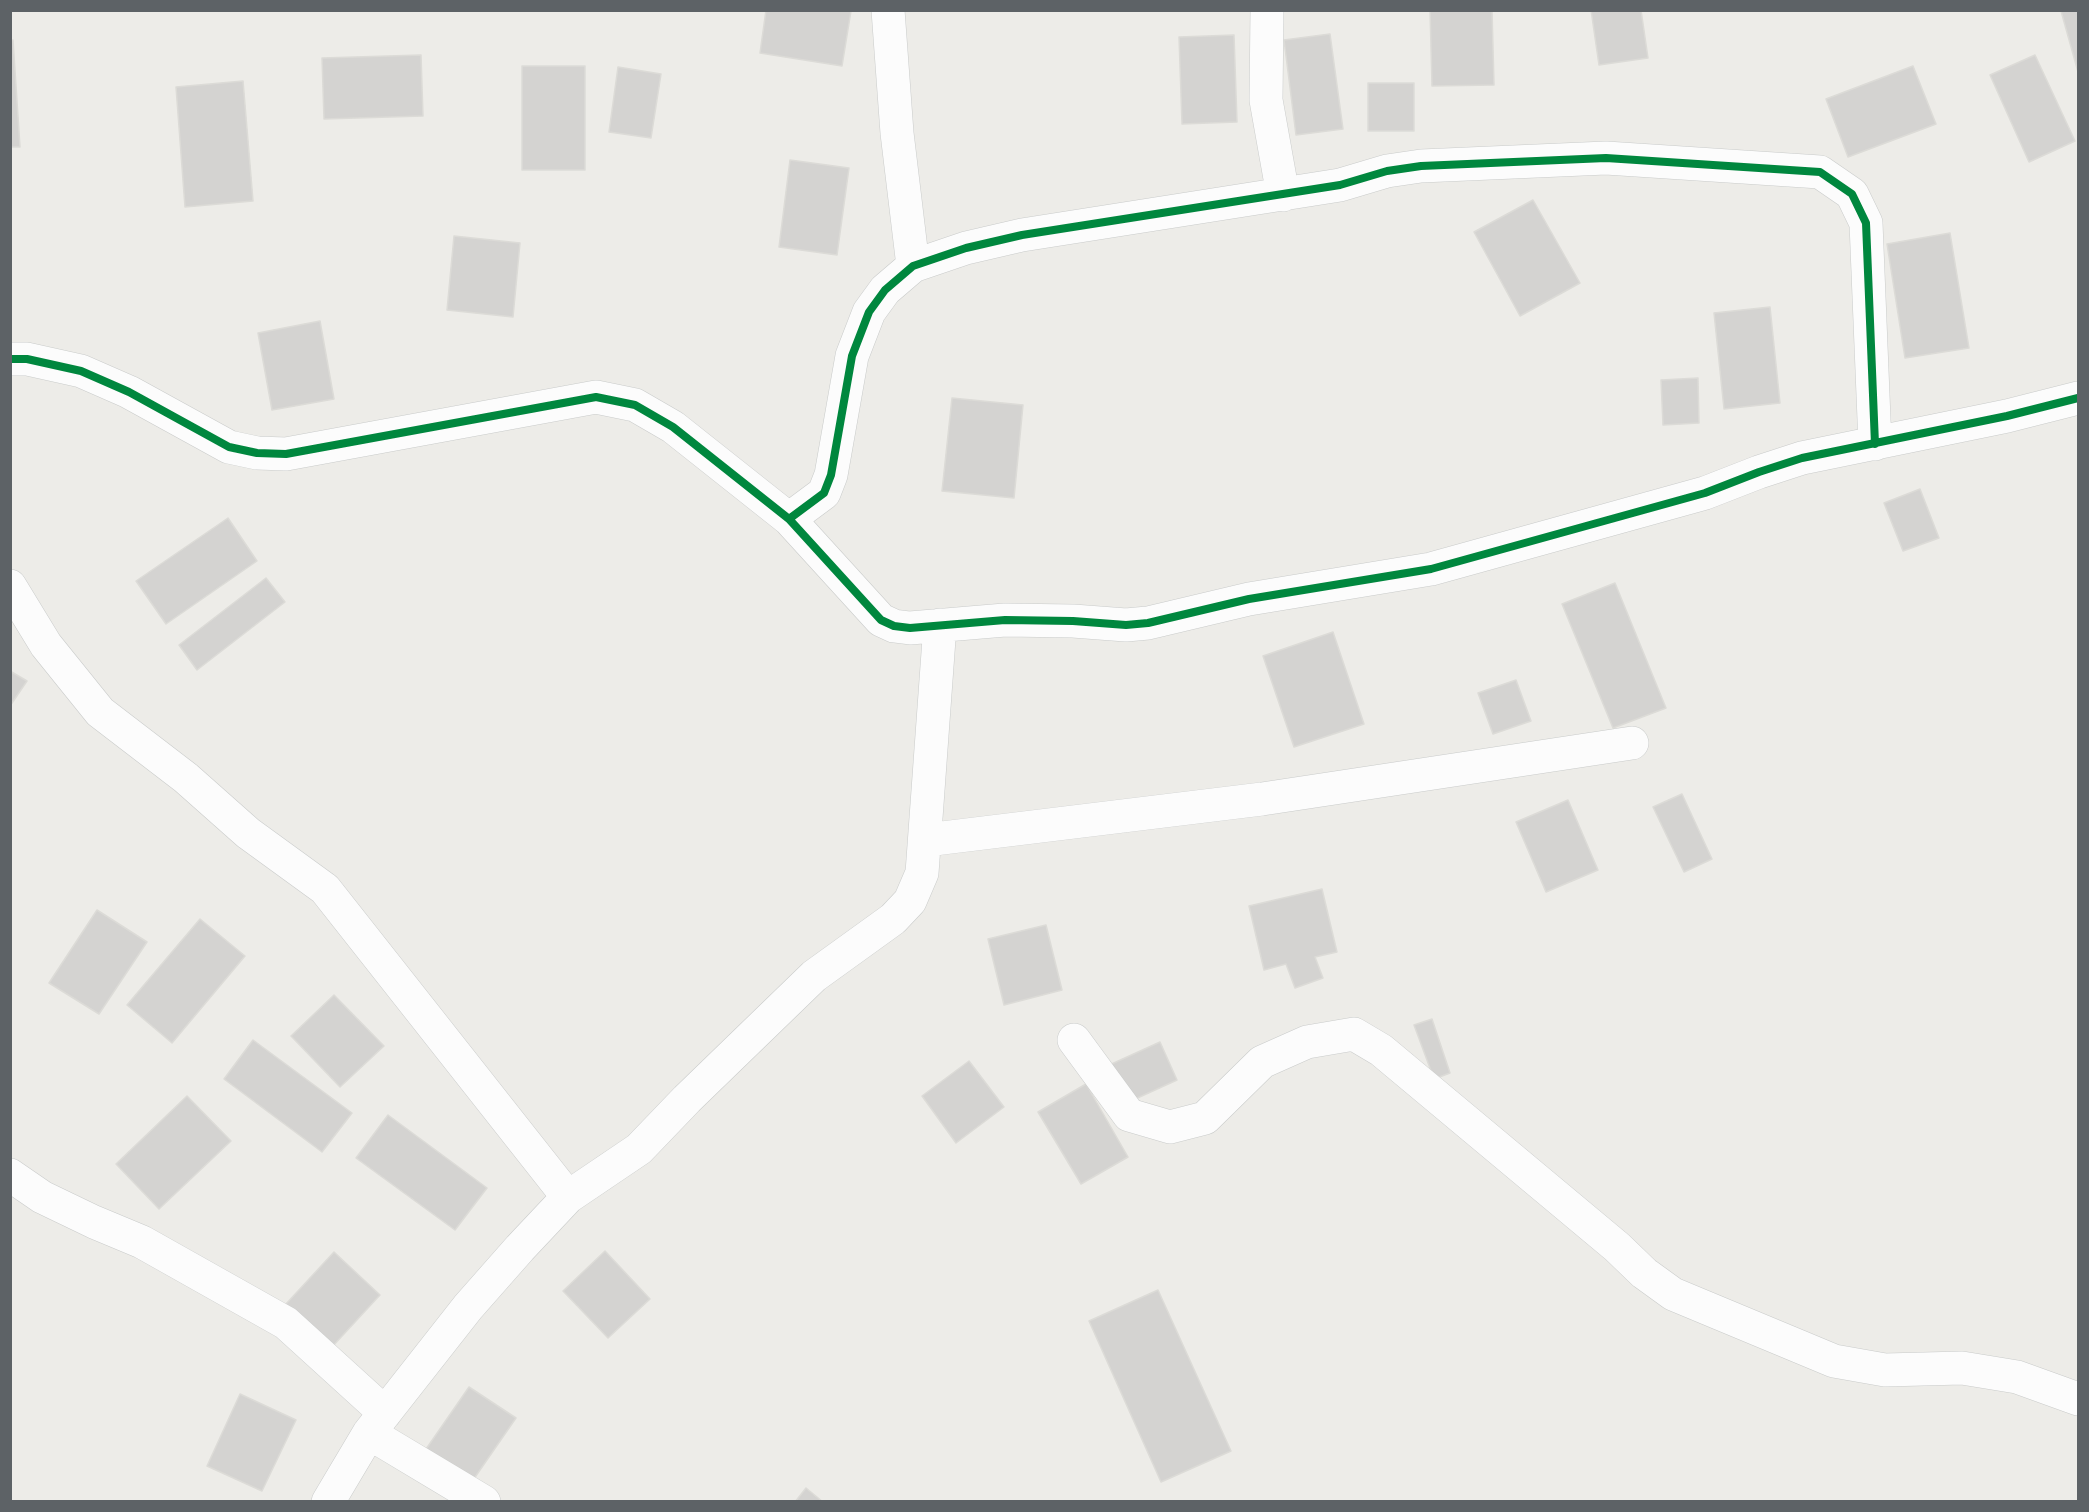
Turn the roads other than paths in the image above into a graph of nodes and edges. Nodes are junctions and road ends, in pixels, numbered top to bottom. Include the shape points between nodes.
1 (888, 10) edge
2 (1267, 10) edge
3 (1283, 195) junction
4 (913, 266) junction
5 (10, 358) edge
6 (2079, 398) edge
7 (1875, 444) junction
8 (789, 519) junction
9 (10, 586) edge
10 (940, 625) junction
11 (1632, 743) dead end
12 (926, 840) junction
13 (1074, 1040) dead end
14 (10, 1175) edge
15 (568, 1197) junction
16 (2079, 1399) edge
17 (377, 1423) junction
18 (328, 1502) edge
19 (484, 1502) edge

1 - 4 street
2 - 3 street via 1266,100
3 - 4 street via 1022,235
3 - 7 street via 1421,166 1606,158 1820,172 1852,194 1866,223
4 - 8 street via 885,290 869,312 852,356 831,475 824,493
5 - 8 street via 81,371 129,392 229,447 257,453 286,454 596,398 635,405 673,427
6 - 7 street
7 - 10 street via 1802,458 1705,493 1431,569 1249,599 1148,623 1005,620
8 - 10 street via 880,620 910,628
9 - 15 street via 46,645 100,712 186,778 248,833 325,889
10 - 12 street
11 - 12 street via 1262,799
12 - 15 street via 922,873 910,901 893,919 814,976 639,1149
13 - 16 street via 1129,1115 1170,1126 1205,1118 1262,1062 1306,1042 1354,1034 1381,1050 1673,1294 1834,1361 1885,1370 1962,1368 2017,1377
14 - 17 street via 42,1197 142,1242 286,1323
15 - 17 street via 468,1306
17 - 18 street
17 - 19 street

